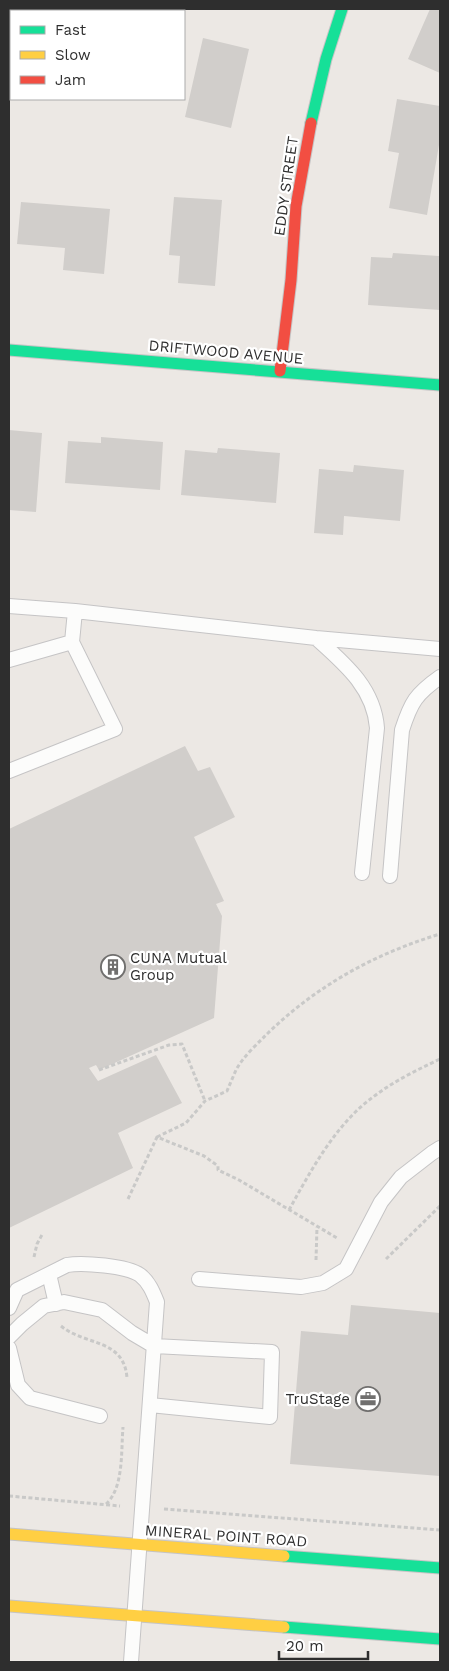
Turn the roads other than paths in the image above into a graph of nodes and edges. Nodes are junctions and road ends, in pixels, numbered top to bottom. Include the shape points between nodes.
1 (342, 9) edge
2 (9, 350) edge
3 (280, 371) junction
4 (440, 385) edge
5 (9, 606) edge
6 (75, 611) junction
7 (316, 638) junction
8 (72, 642) junction
9 (440, 649) edge
10 (9, 660) edge
11 (440, 677) edge
12 (9, 771) edge
13 (362, 873) dead end
14 (390, 876) dead end
15 (440, 1148) edge
16 (49, 1274) junction
17 (199, 1278) dead end
18 (50, 1305) junction
19 (9, 1308) edge
20 (9, 1337) edge
21 (154, 1346) junction
22 (9, 1348) edge
23 (150, 1405) junction
24 (100, 1416) dead end
25 (9, 1534) edge
26 (139, 1544) junction
27 (440, 1568) edge
28 (9, 1606) edge
29 (135, 1616) junction
30 (440, 1639) edge
31 (131, 1662) edge

1 - 3 main road, EDDY STREET via 326,59 306,144 296,206
2 - 3 main road, DRIFTWOOD AVENUE
3 - 4 main road, DRIFTWOOD AVENUE
5 - 6 lane
6 - 7 lane
6 - 8 lane
7 - 9 lane
7 - 13 lane via 358,678 376,715
8 - 10 lane
8 - 12 lane via 115,729
11 - 14 lane via 415,698 402,730
15 - 17 lane via 400,1177 381,1202 346,1269 323,1283 301,1287
16 - 18 lane
16 - 19 lane via 17,1290
16 - 21 lane via 76,1264 114,1267 140,1274 150,1285 157,1302
18 - 20 lane
18 - 21 lane via 64,1302 102,1310
21 - 23 lane
21 - 23 lane via 272,1352 270,1417
22 - 24 lane via 18,1385 30,1398
23 - 26 lane
25 - 26 main road, MINERAL POINT ROAD
26 - 27 main road, MINERAL POINT ROAD
26 - 29 lane
28 - 29 main road
29 - 30 main road
29 - 31 lane

